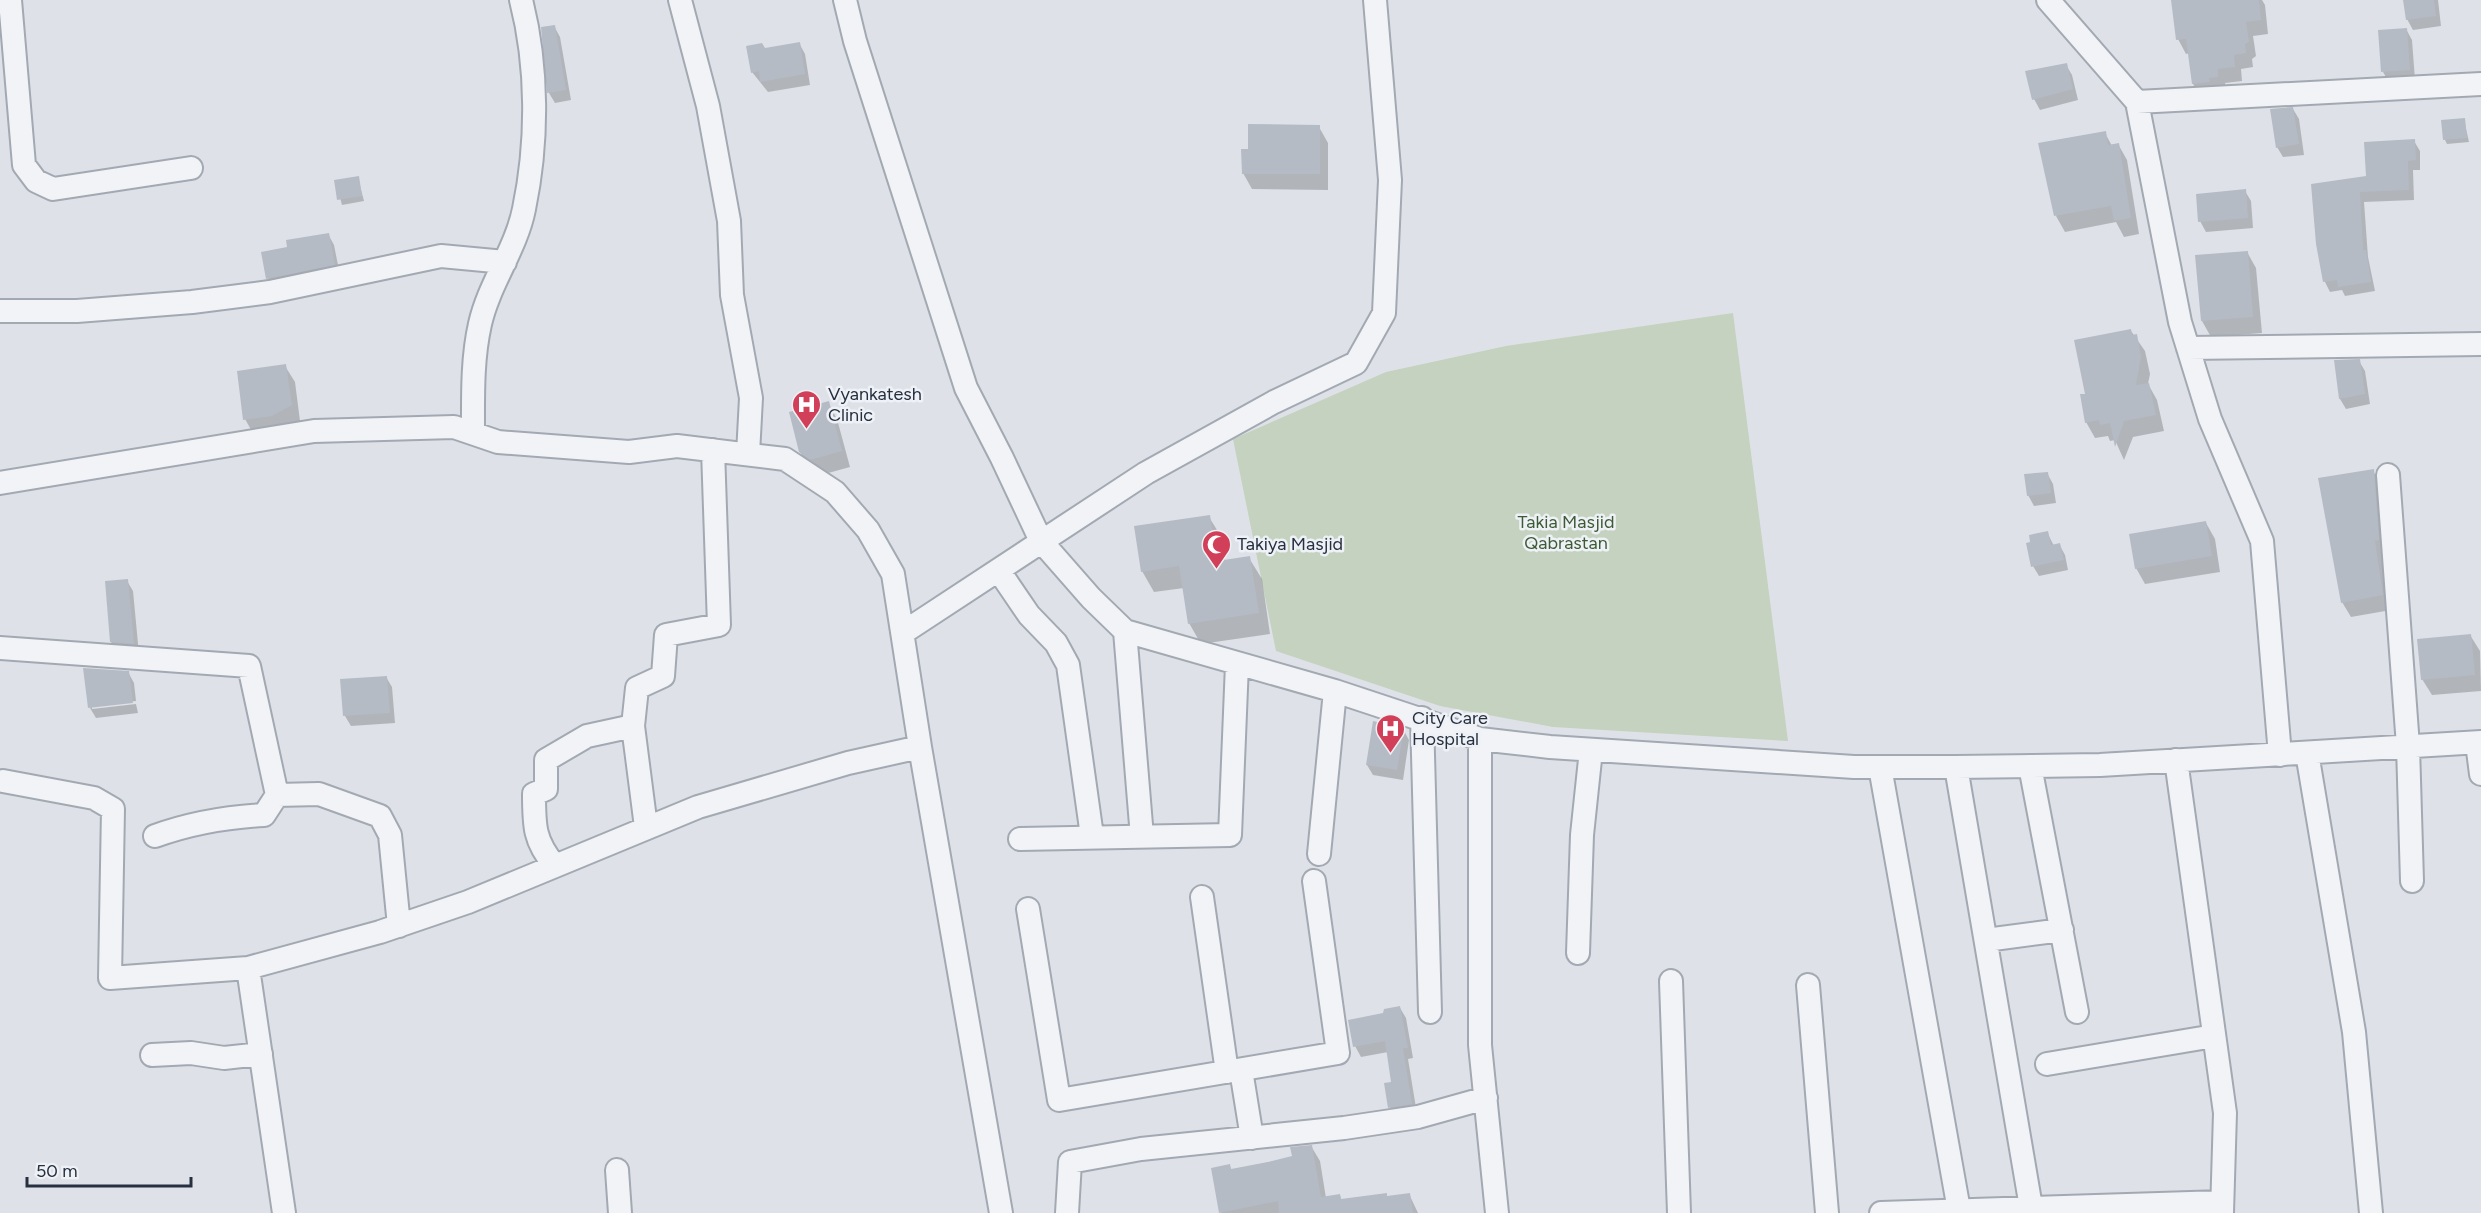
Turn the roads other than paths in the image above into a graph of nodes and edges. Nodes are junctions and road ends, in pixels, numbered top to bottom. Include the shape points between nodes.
1 (10, 0) edge
2 (521, 0) edge
3 (680, 0) edge
4 (845, 0) edge
5 (1375, 0) edge
6 (2049, 0) edge
7 (2481, 84) edge
8 (2137, 102) junction
9 (191, 168) dead end
10 (505, 262) junction
11 (0, 311) edge
12 (2481, 344) edge
13 (2188, 348) junction
14 (473, 433) junction
15 (713, 450) junction
16 (748, 454) junction
17 (2388, 475) dead end
18 (0, 483) edge
19 (1041, 541) junction
20 (999, 571) junction
21 (1125, 631) junction
22 (904, 632) junction
23 (0, 648) edge
24 (1237, 664) junction
25 (1335, 691) junction
26 (1422, 718) junction
27 (633, 726) junction
28 (1480, 739) junction
29 (2479, 742) edge
30 (2408, 746) junction
31 (920, 747) junction
32 (1591, 750) junction
33 (2307, 753) junction
34 (2280, 754) junction
35 (2176, 760) junction
36 (2030, 766) junction
37 (1880, 767) junction
38 (1956, 767) junction
39 (2481, 774) edge
40 (3, 781) dead end
41 (277, 795) junction
42 (645, 827) junction
43 (155, 836) dead end
44 (1092, 836) junction
45 (1142, 837) junction
46 (1020, 839) dead end
47 (1319, 854) dead end
48 (555, 866) junction
49 (1314, 881) dead end
50 (2412, 881) dead end
51 (1203, 897) dead end
52 (1028, 909) dead end
53 (399, 926) junction
54 (2061, 930) junction
55 (1986, 940) junction
56 (1578, 953) dead end
57 (248, 968) junction
58 (1671, 981) dead end
59 (1808, 985) dead end
60 (1430, 1012) dead end
61 (2077, 1012) dead end
62 (2214, 1036) junction
63 (152, 1054) dead end
64 (261, 1054) junction
65 (2047, 1064) dead end
66 (1234, 1071) junction
67 (1486, 1098) junction
68 (1252, 1138) junction
69 (617, 1170) dead end
70 (2222, 1207) edge
71 (1959, 1210) junction
72 (2032, 1210) edge
73 (1934, 1212) edge
74 (284, 1213) edge
75 (620, 1213) edge
76 (1001, 1213) edge
77 (1067, 1213) edge
78 (1497, 1213) edge
79 (1679, 1213) edge
80 (1827, 1213) edge
81 (1881, 1213) edge
82 (2371, 1213) edge

1 - 9 street via 24,165 36,180 53,189
2 - 10 street via 531,39 534,132 524,210
3 - 16 street via 708,106 729,221 732,295 751,398
4 - 19 street via 966,388
5 - 19 street via 1390,180 1384,313 1356,363 1274,402 1146,473
6 - 8 street
7 - 8 street
8 - 13 street
10 - 11 street via 441,256 304,285 192,302 77,312
10 - 14 street via 480,322 473,380
12 - 13 street
13 - 34 street via 2210,419 2262,540
14 - 15 street via 498,442 629,452 677,446
14 - 18 street via 454,427 314,431
15 - 16 street
15 - 27 street via 719,625 666,635 663,676 637,688
16 - 22 street via 785,459 835,492 868,530 893,574
17 - 30 street
19 - 20 street
19 - 21 street via 1090,598
20 - 22 street
20 - 44 street via 1029,615 1056,643 1068,665
21 - 24 street
21 - 45 street
22 - 31 street
23 - 41 street via 249,666
24 - 25 street
24 - 45 street via 1230,835
25 - 26 street
25 - 47 street
26 - 28 street
26 - 60 street
27 - 42 street
27 - 48 street via 587,736 546,760 546,789 534,794 534,827 541,850
28 - 32 street
28 - 67 street via 1480,1045
29 - 30 street
29 - 39 street
30 - 33 street
30 - 50 street
31 - 42 street via 786,781
31 - 76 street
32 - 37 street
32 - 56 street via 1582,835
33 - 34 street
33 - 82 street via 2354,1032
34 - 35 street
35 - 36 street
35 - 62 street
36 - 38 street
36 - 54 street
37 - 38 street
37 - 71 street
38 - 55 street
40 - 57 street via 94,798 113,809 110,978
41 - 43 street via 264,815 182,826
41 - 53 street via 319,794 380,816 390,835
42 - 48 street
44 - 45 street
44 - 46 street
48 - 53 street
49 - 66 street via 1338,1053
51 - 66 street
52 - 66 street via 1059,1100
53 - 57 street
54 - 55 street
54 - 61 street
55 - 72 street
57 - 64 street
58 - 79 street
59 - 80 street
62 - 65 street
62 - 70 street via 2225,1113
63 - 64 street via 191,1053 224,1059
64 - 74 street
66 - 68 street
67 - 68 street via 1418,1117
67 - 78 street
68 - 77 street via 1141,1149 1070,1162
69 - 75 street
70 - 72 street
71 - 72 street
71 - 73 street
73 - 81 street

